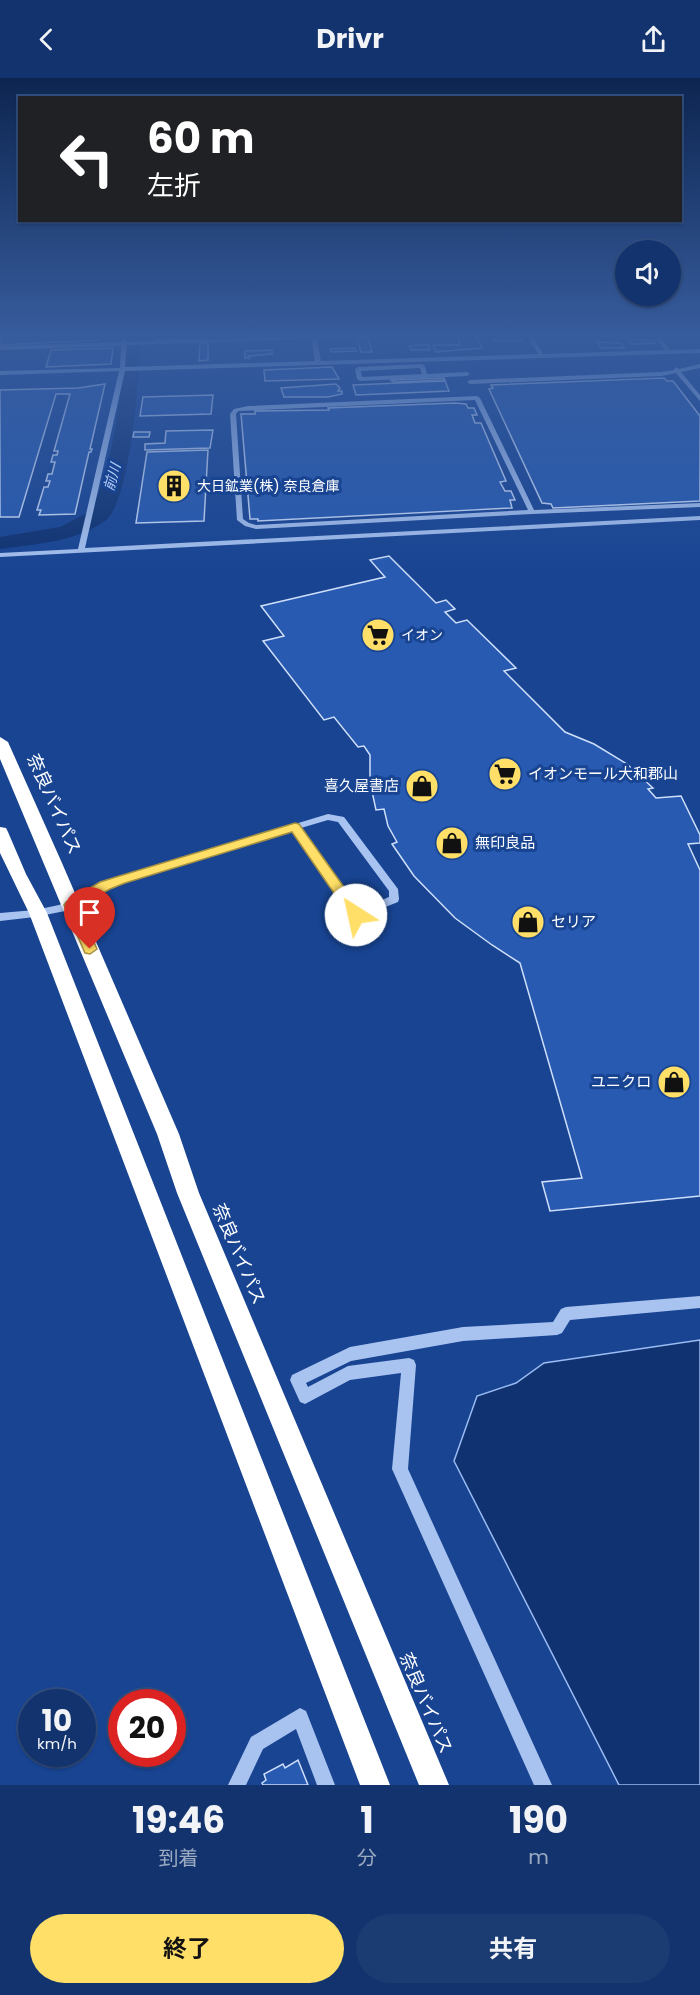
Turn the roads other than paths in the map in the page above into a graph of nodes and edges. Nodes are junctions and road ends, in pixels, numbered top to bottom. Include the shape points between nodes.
1 (112, 414) edge
2 (232, 414) edge
3 (485, 414) edge
4 (700, 505) edge
5 (532, 512) junction
6 (700, 518) edge
7 (81, 550) junction
8 (0, 555) edge
9 (0, 742) edge
10 (295, 827) junction
11 (0, 832) edge
12 (70, 905) junction
13 (38, 913) junction
14 (356, 915) junction
15 (0, 917) edge
16 (331, 924) dead end
17 (700, 1302) edge
18 (237, 1785) edge
19 (326, 1785) edge
20 (375, 1785) edge
21 (434, 1785) edge
22 (543, 1785) edge

1 - 7 street
2 - 5 street via 240,520 247,525
3 - 5 street
4 - 5 street
6 - 7 street
7 - 8 street
9 - 12 highway, 奈良バイパス
10 - 12 street via 113,882
10 - 14 street
10 - 14 street via 328,817 341,819 394,891 391,902
11 - 13 highway
12 - 13 street
12 - 21 highway, 奈良バイパス via 168,1134 188,1193
13 - 15 street
13 - 20 highway
14 - 16 street
17 - 22 street via 566,1314 557,1328 463,1334 350,1354 297,1380 304,1397 348,1373 409,1365 400,1469
18 - 19 street via 257,1743 300,1717

